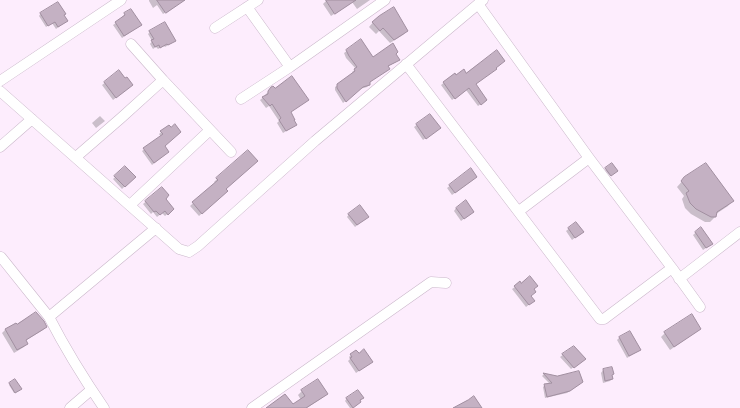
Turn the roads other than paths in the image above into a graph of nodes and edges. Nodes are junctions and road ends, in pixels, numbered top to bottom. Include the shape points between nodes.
1 (120, 0) edge
2 (258, 0) edge
3 (385, 0) edge
4 (480, 2) edge
5 (247, 7) junction
6 (215, 28) dead end
7 (131, 44) dead end
8 (406, 64) junction
9 (290, 67) junction
10 (162, 80) junction
11 (0, 81) edge
12 (0, 91) edge
13 (241, 99) dead end
14 (32, 119) junction
15 (210, 130) junction
16 (0, 147) edge
17 (231, 152) dead end
18 (76, 157) junction
19 (589, 158) junction
20 (130, 205) junction
21 (519, 211) junction
22 (156, 228) junction
23 (740, 232) edge
24 (1, 257) edge
25 (672, 268) junction
26 (679, 279) junction
27 (446, 283) dead end
28 (700, 307) dead end
29 (48, 316) junction
30 (91, 390) junction
31 (70, 408) edge
32 (104, 408) edge
33 (252, 408) edge

1 - 11 street
2 - 5 street
3 - 9 street
4 - 8 street
4 - 19 street
5 - 6 street
5 - 9 street
7 - 10 street
8 - 21 street
8 - 22 street via 189,252 180,249
9 - 13 street
10 - 15 street
10 - 18 street
12 - 14 street
14 - 16 street
14 - 18 street
15 - 17 street
15 - 20 street
18 - 20 street
19 - 21 street
19 - 25 street
20 - 22 street
21 - 25 street via 600,319 604,319
22 - 29 street
23 - 26 street
24 - 29 street
25 - 26 street
26 - 28 street
27 - 33 street via 431,282
29 - 30 street
30 - 31 street
30 - 32 street

